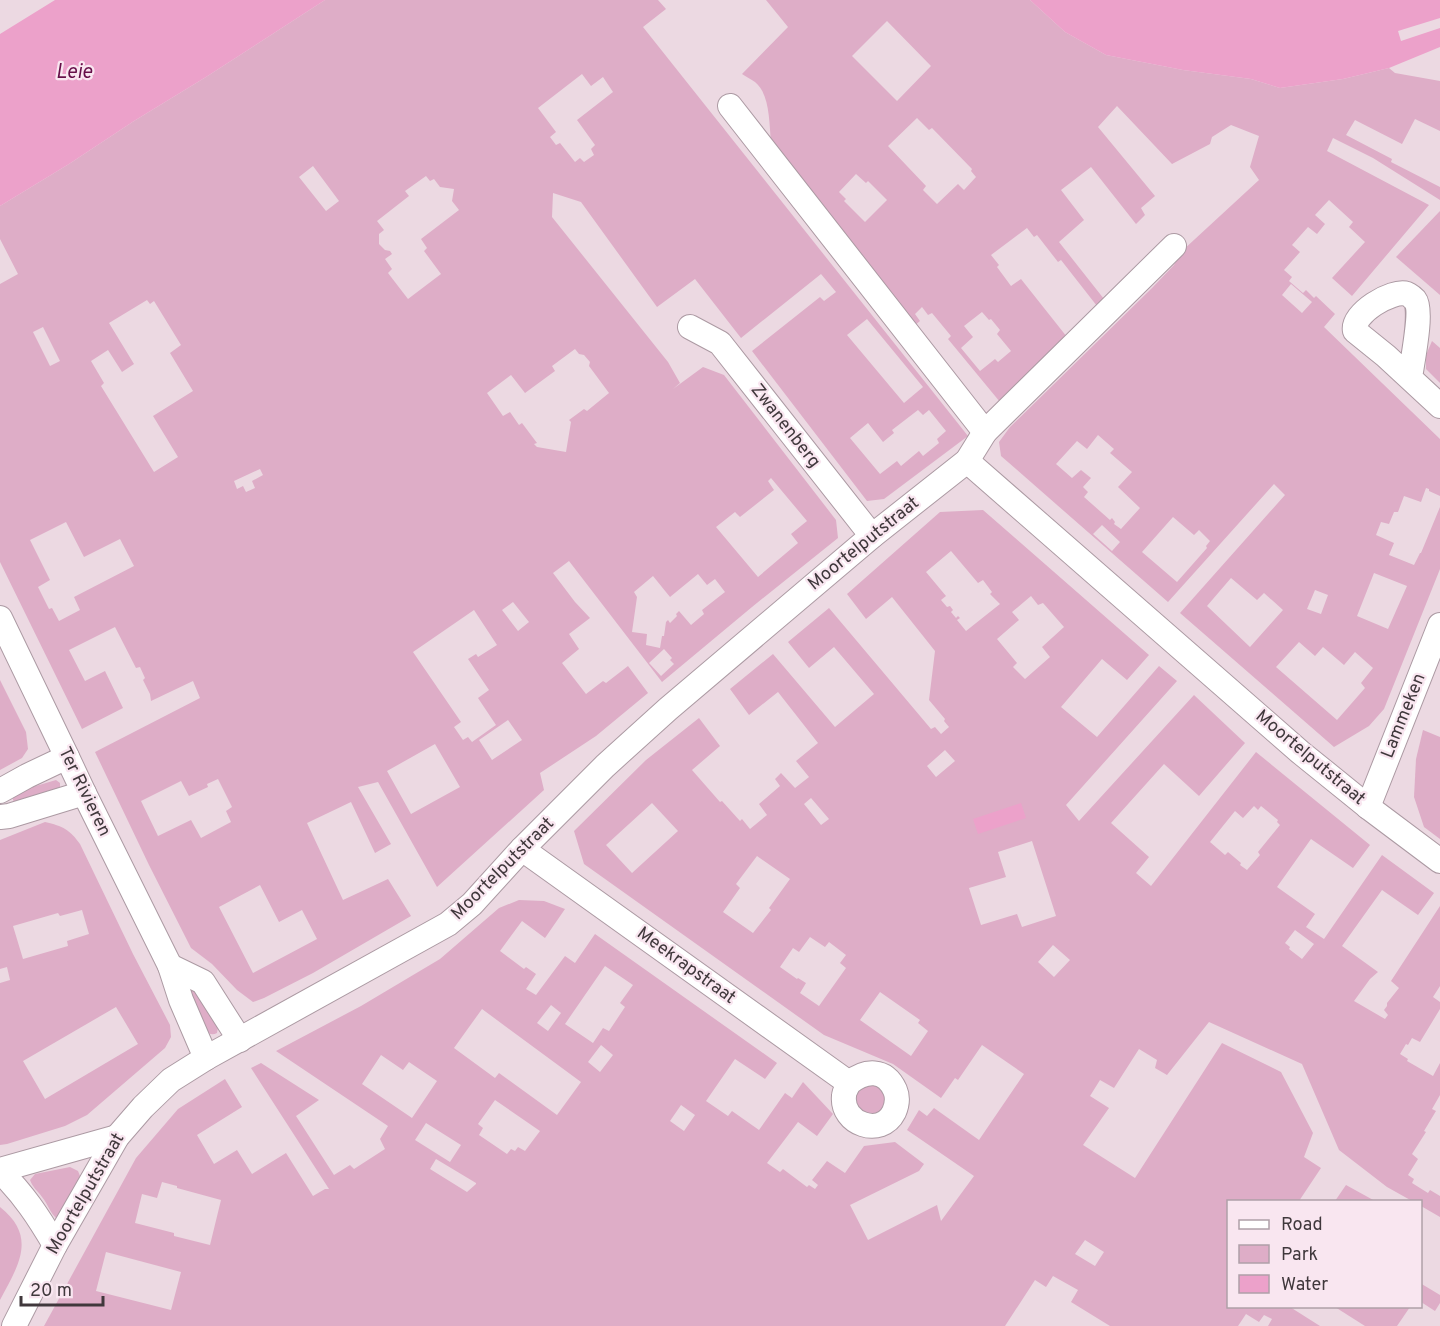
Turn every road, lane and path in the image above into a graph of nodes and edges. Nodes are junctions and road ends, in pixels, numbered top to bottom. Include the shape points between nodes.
1 (730, 106) dead end
2 (1174, 246) dead end
3 (690, 327) dead end
4 (1410, 378) dead end
5 (1440, 406) edge
6 (985, 432) junction
7 (968, 461) junction
8 (872, 536) junction
9 (0, 618) edge
10 (1440, 625) edge
11 (68, 756) junction
12 (0, 791) edge
13 (84, 793) junction
14 (1368, 807) junction
15 (0, 817) edge
16 (522, 849) junction
17 (1440, 861) edge
18 (170, 966) junction
19 (240, 1040) junction
20 (206, 1058) junction
21 (849, 1083) dead end
22 (117, 1137) junction
23 (0, 1170) edge
24 (55, 1245) junction
25 (14, 1326) edge

1 - 6 street
2 - 6 street, Moortelputstraat
3 - 8 street, Zwanenberg via 720,344
4 - 5 street
6 - 7 street, Moortelputstraat
7 - 8 street, Moortelputstraat
7 - 14 street, Moortelputstraat
8 - 16 street, Moortelputstraat via 652,723
9 - 11 street, Ter Rivieren
10 - 14 street, Lammeken
11 - 12 street
11 - 13 street, Ter Rivieren
13 - 15 street
13 - 18 street, Ter Rivieren
14 - 17 street, Moortelputstraat
16 - 19 street, Moortelputstraat via 472,904 448,924
16 - 21 street, Meekrapstraat
18 - 19 street via 203,982
18 - 20 street, Ter Rivieren
19 - 20 street, Moortelputstraat
20 - 22 street, Moortelputstraat via 171,1080
22 - 23 street
22 - 24 street, Moortelputstraat
23 - 24 street via 18,1189
24 - 25 street, Moortelputstraat

